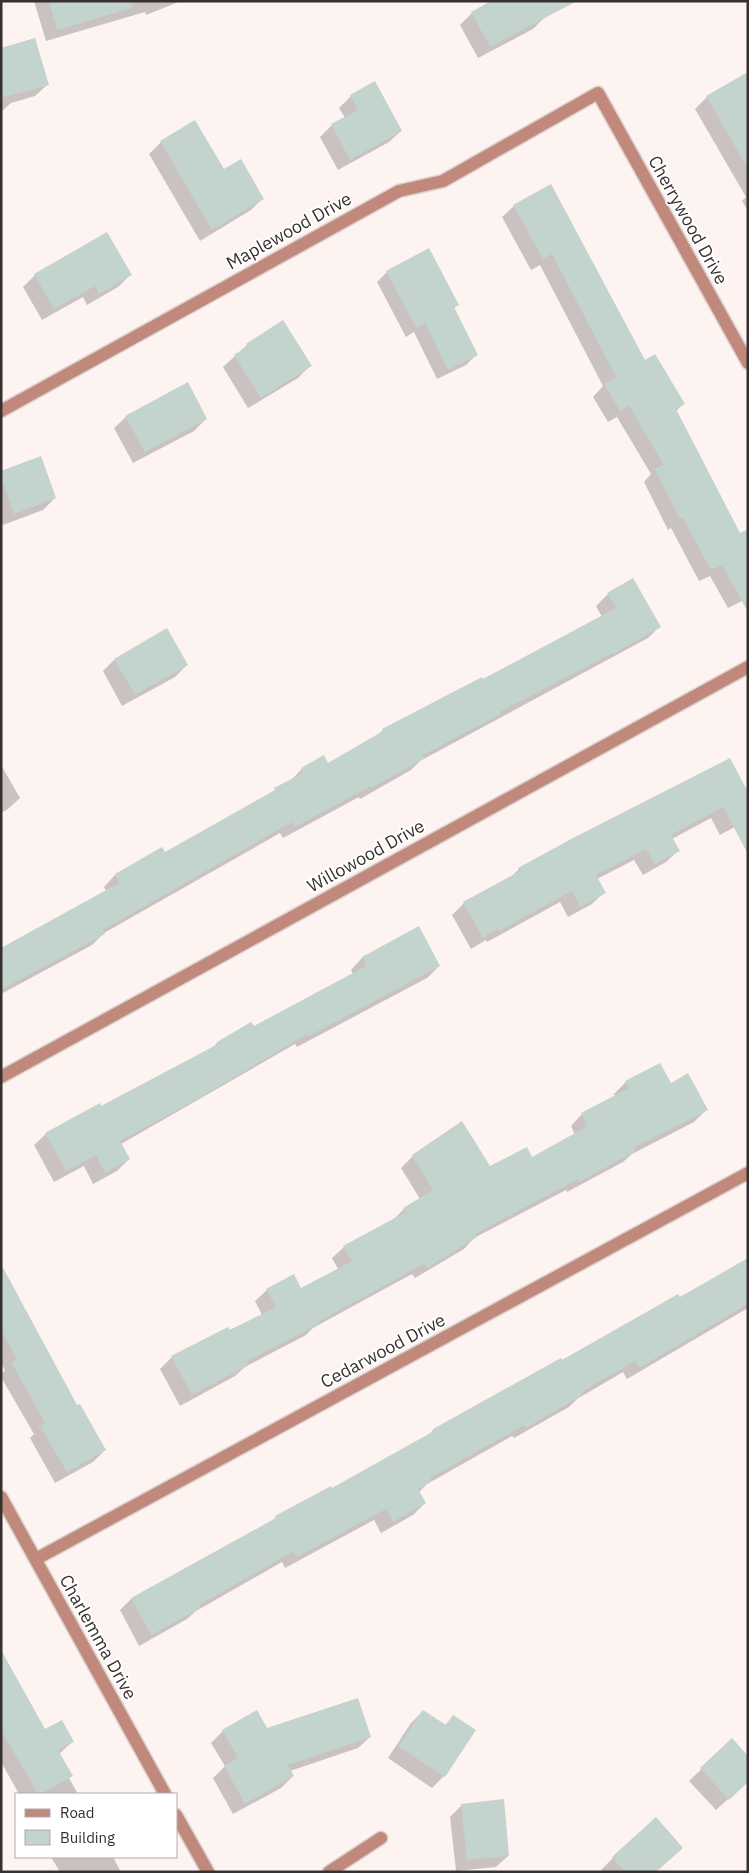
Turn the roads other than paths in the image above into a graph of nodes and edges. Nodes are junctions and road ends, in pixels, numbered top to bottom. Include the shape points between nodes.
1 (598, 93) joint
2 (748, 363) edge
3 (1, 411) edge
4 (748, 667) edge
5 (1, 1077) edge
6 (748, 1173) edge
7 (1, 1497) edge
8 (36, 1559) junction
9 (164, 1793) edge
10 (178, 1819) edge
11 (381, 1838) dead end
12 (208, 1872) edge
13 (330, 1872) edge

1 - 2 street, Cherrywood Drive
1 - 3 street, Maplewood Drive via 443,181 399,191
4 - 5 street, Willowood Drive
6 - 8 street, Cedarwood Drive
7 - 8 street, Charlemma Drive
8 - 9 street, Charlemma Drive
10 - 12 street
11 - 13 street

